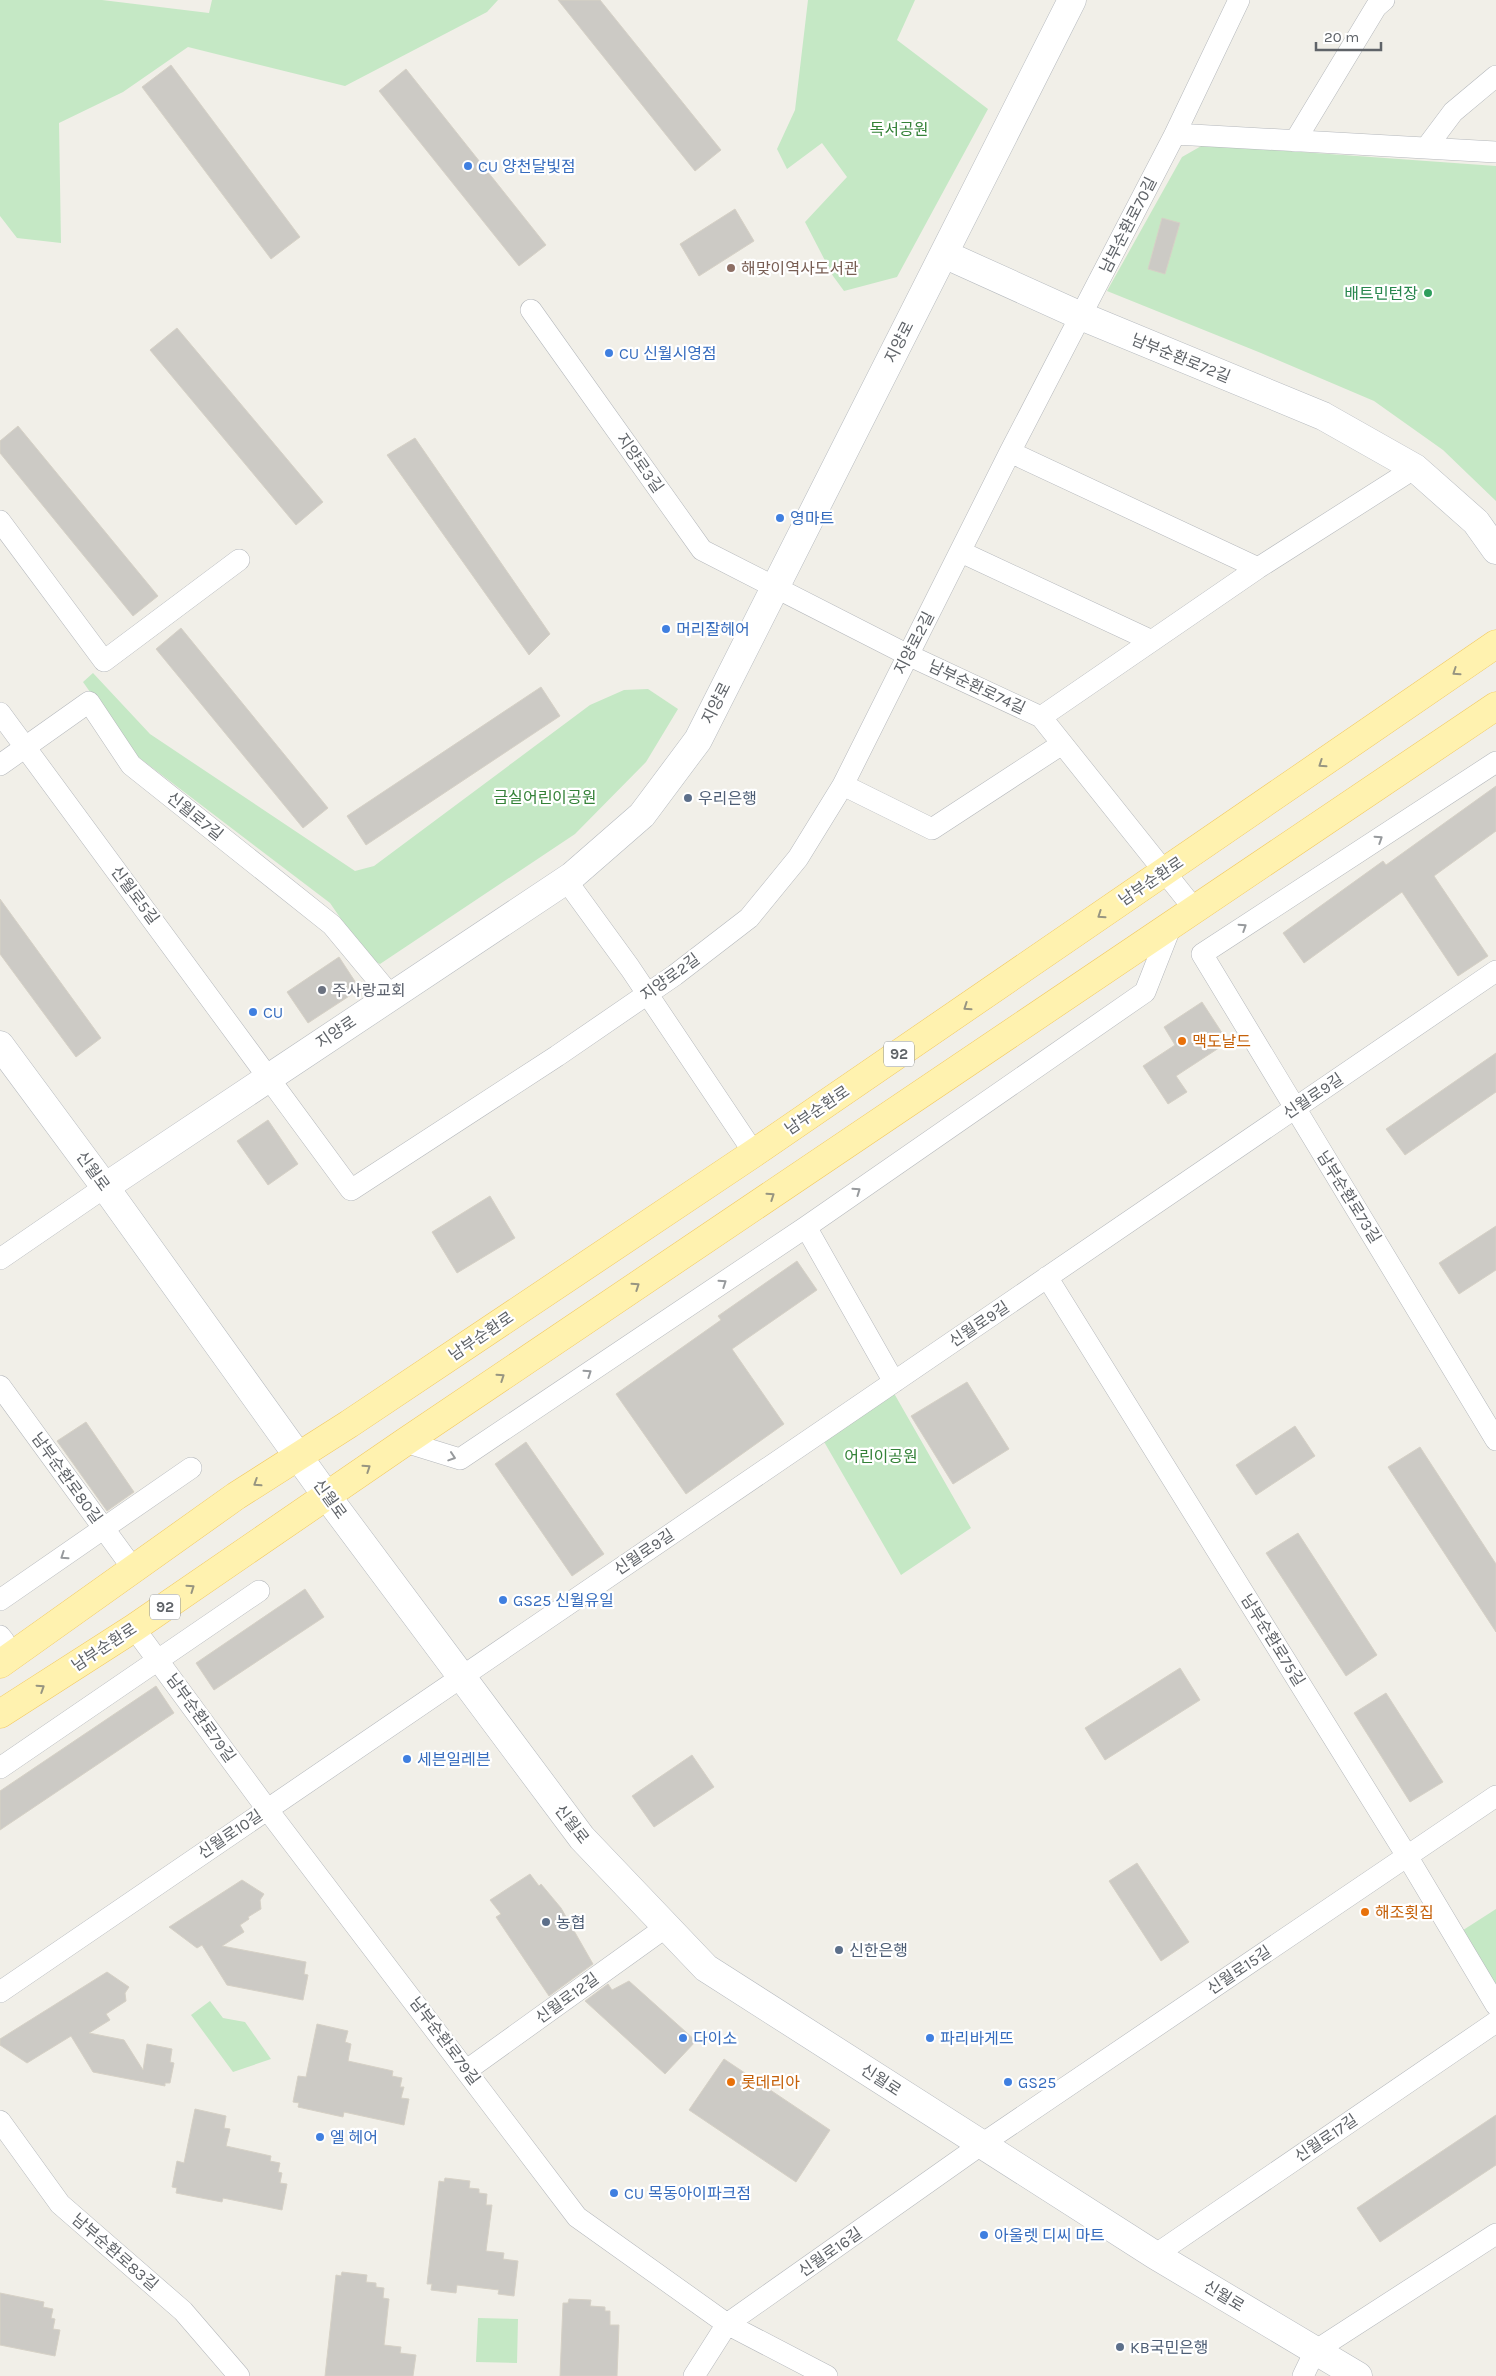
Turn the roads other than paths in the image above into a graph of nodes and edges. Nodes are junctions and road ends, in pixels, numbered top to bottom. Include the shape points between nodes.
1 (1072, 0) edge
2 (1238, 0) edge
3 (1384, 0) edge
4 (1496, 76) edge
5 (1175, 134) junction
6 (1295, 141) junction
7 (1426, 148) junction
8 (1496, 152) edge
9 (944, 254) junction
10 (531, 310) dead end
11 (1081, 316) junction
12 (1010, 452) junction
13 (1415, 468) junction
14 (0, 521) edge
15 (1496, 550) edge
16 (961, 552) junction
17 (239, 560) dead end
18 (1258, 568) junction
19 (776, 586) junction
20 (1152, 641) junction
21 (1496, 644) edge
22 (908, 655) junction
23 (0, 713) edge
24 (1495, 713) edge
25 (1041, 717) junction
26 (1062, 744) junction
27 (25, 748) junction
28 (1496, 762) edge
29 (0, 765) edge
30 (843, 785) junction
31 (1164, 872) junction
32 (566, 880) junction
33 (1194, 910) junction
34 (1171, 926) junction
35 (1496, 971) edge
36 (646, 995) junction
37 (391, 996) junction
38 (0, 1045) edge
39 (270, 1077) junction
40 (1294, 1108) junction
41 (754, 1153) junction
42 (105, 1187) junction
43 (806, 1227) junction
44 (0, 1259) edge
45 (1047, 1277) junction
46 (894, 1382) junction
47 (0, 1386) edge
48 (1496, 1440) edge
49 (405, 1442) junction
50 (298, 1456) junction
51 (191, 1468) dead end
52 (326, 1495) junction
53 (104, 1529) junction
54 (134, 1570) junction
55 (259, 1591) dead end
56 (0, 1600) edge
57 (134, 1628) junction
58 (1, 1646) edge
59 (159, 1661) junction
60 (461, 1677) junction
61 (0, 1714) edge
62 (0, 1768) edge
63 (1496, 1796) edge
64 (267, 1809) junction
65 (1407, 1856) junction
66 (666, 1927) junction
67 (0, 1992) edge
68 (1496, 2004) edge
69 (1496, 2022) edge
70 (467, 2070) junction
71 (0, 2121) edge
72 (982, 2144) junction
73 (1496, 2234) edge
74 (1155, 2255) junction
75 (727, 2324) junction
76 (1315, 2351) junction
77 (240, 2376) edge
78 (694, 2376) edge
79 (828, 2376) edge
80 (1303, 2376) edge
81 (1358, 2376) edge

1 - 9 main road, 지양로
2 - 5 street, 남부순환로70길
3 - 6 street via 1376,7
4 - 7 street via 1453,112
5 - 6 street
5 - 11 street, 남부순환로70길
6 - 7 street
7 - 8 street
9 - 11 main road, 남부순환로72길
9 - 19 main road, 지양로
10 - 19 street, 지양로3길 via 702,550
11 - 12 street, 지양로2길
11 - 13 main road, 남부순환로72길 via 1323,416
12 - 16 street, 지양로2길
12 - 18 street
13 - 15 main road, 남부순환로72길 via 1476,522
13 - 18 street
14 - 17 street via 104,661
16 - 20 street
16 - 22 street, 지양로2길
18 - 20 street
19 - 22 street, 남부순환로74길
19 - 32 main road, 지양로 via 698,740 642,815
20 - 25 street
21 -> 31 main road, 남부순환로 / 92
22 - 25 street, 남부순환로74길
22 - 30 street, 지양로2길
23 - 27 street, 신월로5길
24 - 33 main road, 남부순환로 / 92
25 - 26 street, 남부순환로74길
26 - 30 street via 932,829
26 - 31 street, 남부순환로74길
27 - 29 street, 신월로7길
27 - 37 street, 신월로7길 via 89,702 131,764 332,925
27 - 39 street, 신월로5길
40 -> 28 street, 남부순환로73길 via 1202,954
30 - 36 street, 지양로2길 via 798,858 749,918
31 - 33 street, 남부순환로74길
31 -> 41 main road, 남부순환로 / 92
32 - 36 street
32 - 37 main road, 지양로
33 - 34 main road, 남부순환로 / 92
43 -> 34 street via 1145,992
49 -> 34 main road, 남부순환로 / 92
35 - 40 street, 신월로9길
36 - 39 street, 지양로2길 via 351,1190
36 - 41 street
37 - 39 main road, 지양로
38 - 42 main road, 신월로
39 - 42 main road, 지양로
40 - 45 street, 신월로9길
40 - 48 street, 남부순환로73길
41 - 50 main road, 남부순환로 / 92
42 - 44 street
42 - 50 main road, 신월로
43 - 46 street
49 -> 43 street via 460,1459
45 - 46 street, 신월로9길
45 - 65 street, 남부순환로75길
46 - 60 street, 신월로9길
47 - 53 street, 남부순환로80길
52 -> 49 main road, 남부순환로 / 92
50 - 52 main road, 신월로
50 -> 54 main road, 남부순환로 / 92 via 236,1496
51 - 53 street
57 -> 52 main road, 남부순환로 / 92
52 - 60 main road, 신월로
53 - 54 street, 남부순환로80길
53 -> 56 street
54 - 58 main road, 남부순환로 / 92
55 - 59 street
57 - 59 street, 남부순환로79길
61 -> 57 main road, 남부순환로 / 92
59 - 62 street
59 - 64 street, 남부순환로79길
60 - 64 street, 신월로10길
60 - 66 main road, 신월로 via 582,1838
63 - 65 street, 신월로15길
64 - 67 street, 신월로10길
64 - 70 street, 남부순환로79길
65 - 68 street, 남부순환로75길
65 - 72 street, 신월로15길
66 - 70 street, 신월로12길
66 - 72 main road, 신월로 via 706,1968
69 - 74 street, 신월로17길
70 - 75 street, 남부순환로79길 via 577,2217
71 - 77 street, 남부순환로83길 via 60,2204 183,2311
72 - 74 main road, 신월로
72 - 75 street, 신월로16길
73 - 76 street
74 - 76 main road, 신월로
75 - 78 street, 신월로16길
75 - 79 street, 남부순환로79길
76 - 80 street
76 - 81 main road, 신월로

